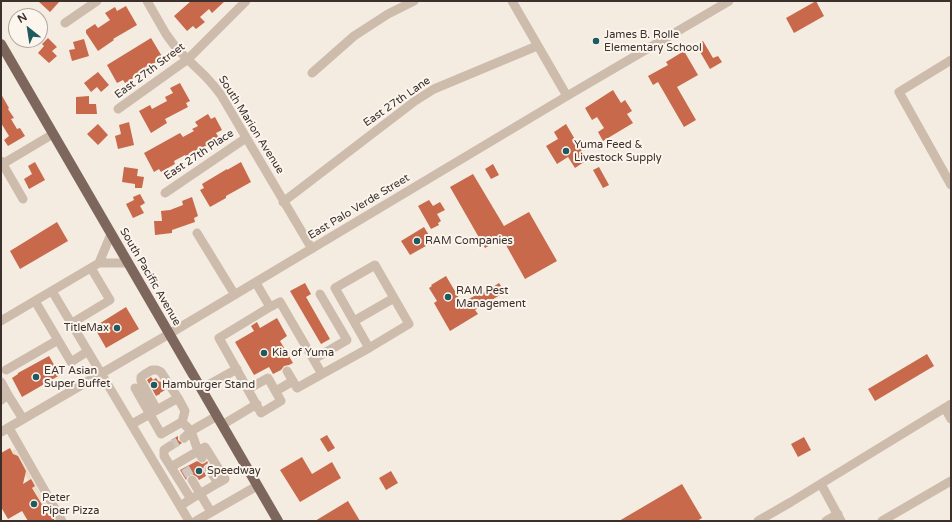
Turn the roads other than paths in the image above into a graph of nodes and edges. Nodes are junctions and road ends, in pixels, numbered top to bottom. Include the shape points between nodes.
1 (97, 1) edge
2 (147, 1) edge
3 (246, 1) edge
4 (414, 1) edge
5 (512, 1) edge
6 (729, 1) edge
7 (65, 23) dead end
8 (1, 44) edge
9 (537, 46) junction
10 (188, 59) junction
11 (951, 60) edge
12 (312, 73) dead end
13 (567, 96) junction
14 (118, 109) dead end
15 (53, 134) junction
16 (246, 138) junction
17 (2, 163) edge
18 (951, 185) edge
19 (165, 193) dead end
20 (23, 199) dead end
21 (283, 202) junction
22 (197, 232) dead end
23 (111, 234) junction
24 (312, 250) junction
25 (127, 263) junction
26 (95, 266) junction
27 (256, 283) junction
28 (52, 291) junction
29 (320, 294) dead end
30 (235, 295) junction
31 (394, 298) junction
32 (35, 301) junction
33 (270, 307) junction
34 (1, 321) edge
35 (354, 321) junction
36 (72, 323) junction
37 (169, 334) junction
38 (58, 340) junction
39 (369, 348) junction
40 (88, 351) junction
41 (314, 359) junction
42 (237, 369) junction
43 (6, 370) dead end
44 (287, 371) dead end
45 (102, 374) junction
46 (322, 374) junction
47 (293, 381) junction
48 (1, 382) edge
49 (135, 388) dead end
50 (201, 389) junction
51 (248, 389) junction
52 (276, 391) junction
53 (5, 397) edge
54 (178, 398) junction
55 (257, 404) junction
56 (948, 406) edge
57 (153, 412) junction
58 (951, 418) edge
59 (23, 419) junction
60 (219, 420) junction
61 (182, 422) junction
62 (132, 424) junction
63 (5, 430) edge
64 (188, 435) junction
65 (170, 446) dead end
66 (200, 454) junction
67 (171, 467) junction
68 (210, 470) dead end
69 (192, 480) tunnel mouth
70 (951, 481) edge
71 (218, 483) junction
72 (821, 484) junction
73 (257, 486) junction
74 (200, 494) junction
75 (191, 499) junction
76 (180, 506) junction
77 (211, 512) junction
78 (839, 518) edge
79 (62, 521) edge
80 (189, 521) edge
81 (196, 521) edge
82 (278, 521) edge
83 (758, 521) edge
84 (826, 521) edge
85 (882, 521) edge

1 - 7 street
2 - 10 street, South Marion Avenue via 166,34
3 - 10 street, East 27th Street
4 - 12 street via 354,36
5 - 9 street
6 - 13 street, East Palo Verde Street
8 - 15 main road, South Pacific Avenue
9 - 13 street
9 - 21 street, East 27th Lane via 434,89
10 - 14 street, East 27th Street
10 - 16 street, South Marion Avenue via 214,86
11 - 18 street via 899,92
13 - 24 street, East Palo Verde Street
15 - 17 street
15 - 23 main road, South Pacific Avenue
16 - 19 street, East 27th Place
16 - 21 street, South Marion Avenue
17 - 20 street
21 - 24 street, South Marion Avenue
22 - 30 street
23 - 25 main road, South Pacific Avenue
23 - 26 street
24 - 27 street, East Palo Verde Street
25 - 26 street
25 - 37 main road, South Pacific Avenue
26 - 28 street
26 - 36 street via 110,300
27 - 30 street, East Palo Verde Street
27 - 33 street
28 - 32 street
28 - 36 street
29 - 41 street via 347,340
30 - 37 street, East Palo Verde Street
31 - 35 street
31 - 35 street via 375,265 368,269 335,288
31 - 39 street via 409,324
32 - 34 street
32 - 38 street
33 - 41 street via 280,302
33 - 42 street via 219,338
35 - 39 street
36 - 40 street
37 - 45 street, East Palo Verde Street
37 - 50 main road, South Pacific Avenue
38 - 40 street via 71,362
38 - 43 street
39 - 46 street
40 - 45 street
41 - 46 street
42 - 50 street
42 - 51 street
44 - 47 street
45 - 59 street, East Palo Verde Street
45 - 62 street
46 - 47 street via 297,388
47 - 52 street
48 - 53 street
49 - 57 street
50 - 60 main road, South Pacific Avenue
51 - 52 street via 268,378
51 - 55 street
52 - 55 street via 281,401 261,413
53 - 59 street
54 - 57 street
54 - 57 street via 161,372 152,370 141,377 141,381
54 - 61 street via 185,411
55 - 60 street
56 - 58 street
56 - 72 street
57 - 61 street via 161,434
57 - 62 street
59 - 63 street, East Palo Verde Street
60 - 64 street
60 - 73 main road, South Pacific Avenue
61 - 64 street
62 - 76 street
63 - 79 street
64 - 66 street
65 - 67 street via 164,450 164,456
66 - 67 street via 183,465
66 - 71 street via 205,447 225,479
67 - 75 street
68 - 71 street
69 - 74 street
70 - 85 street
71 - 74 street
72 - 78 street
72 - 83 street
73 - 77 street
73 - 82 main road, South Pacific Avenue
74 - 75 street
74 - 77 street
75 - 76 street
76 - 80 street
77 - 81 street
78 - 84 street

